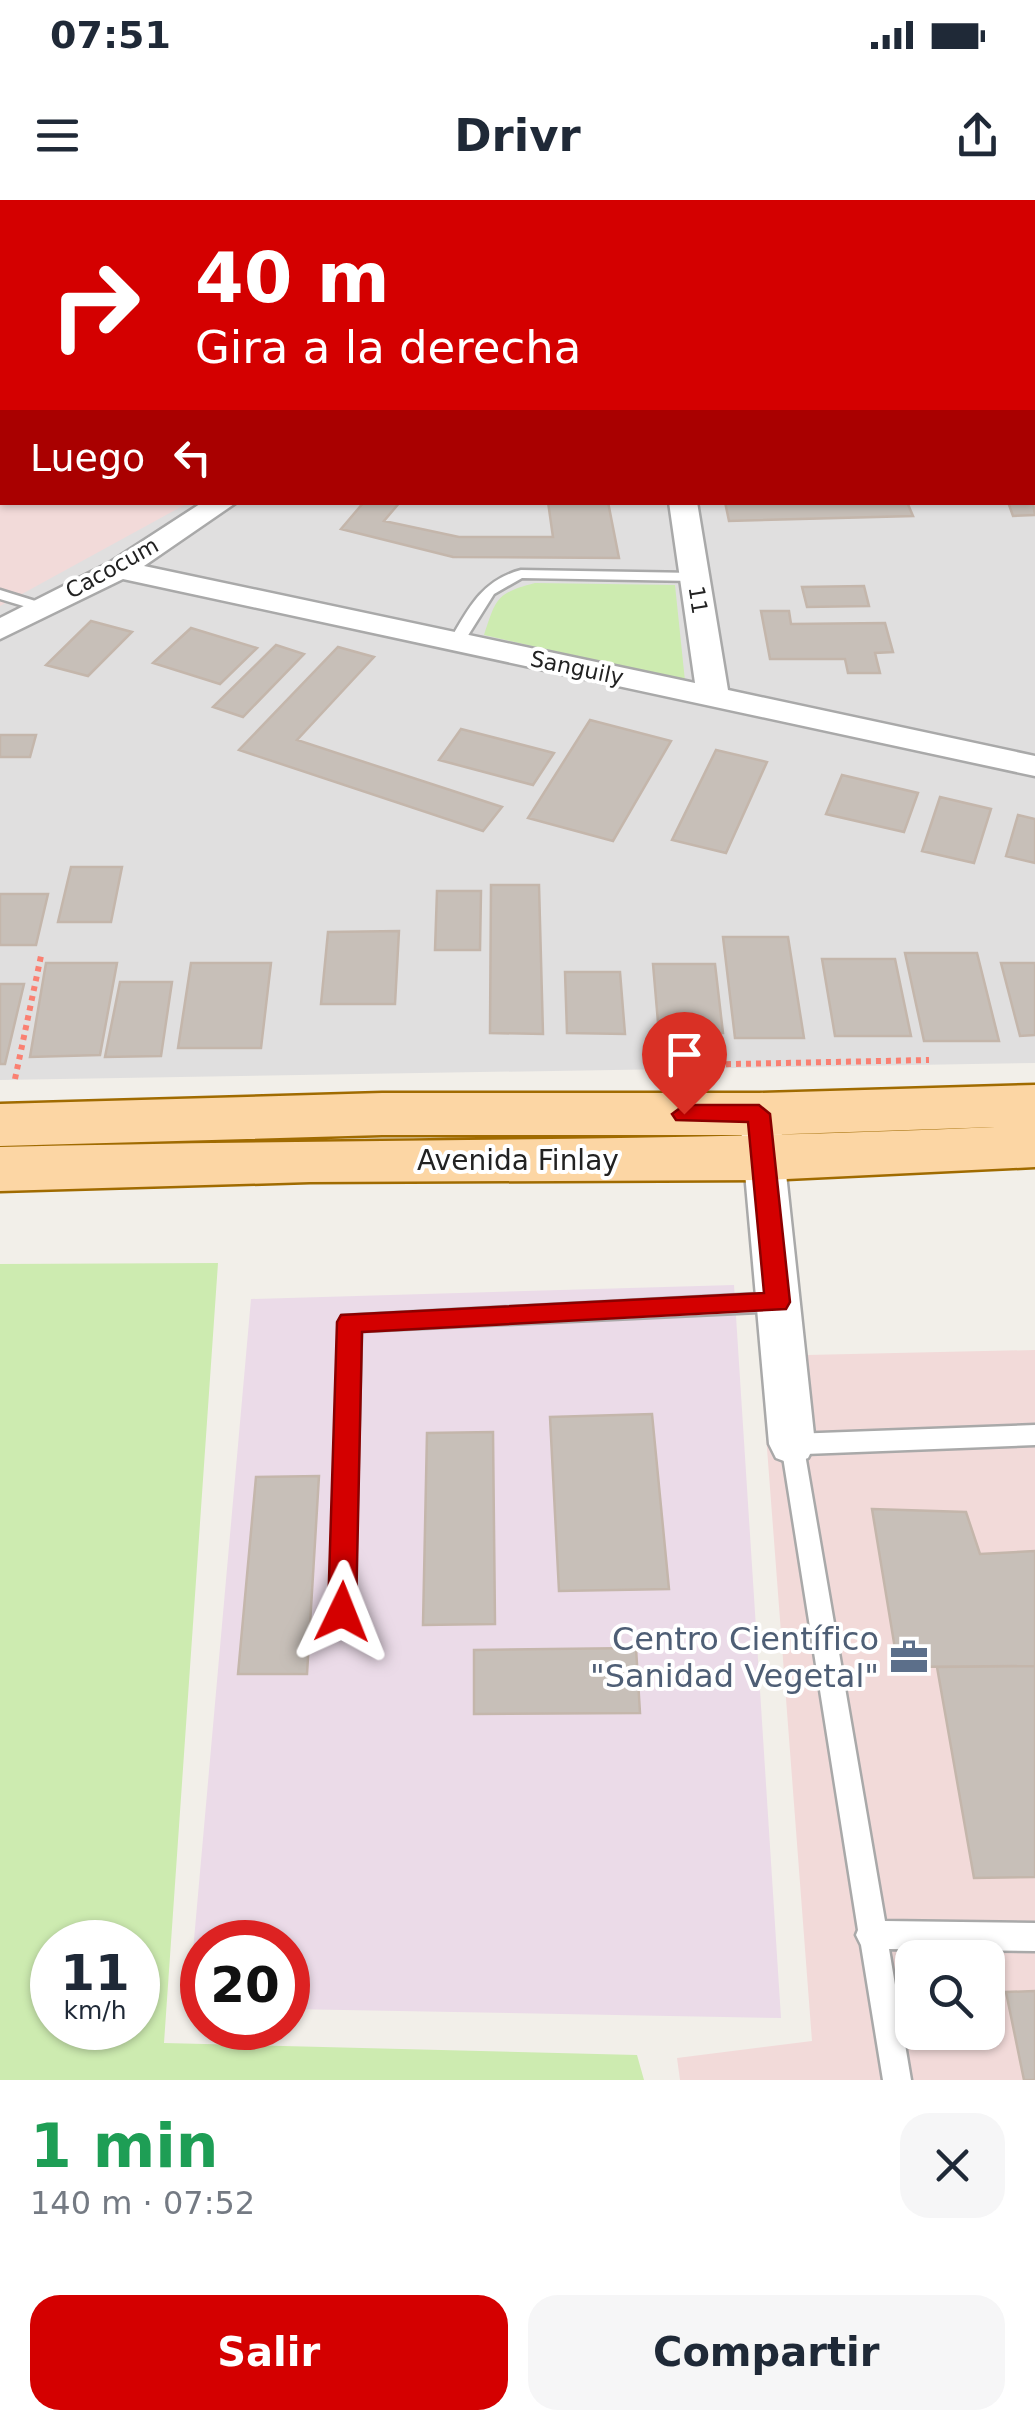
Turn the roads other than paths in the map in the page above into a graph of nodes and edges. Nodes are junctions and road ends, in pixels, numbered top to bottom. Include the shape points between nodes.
1 (217, 505) edge
2 (684, 505) edge
3 (119, 569) junction
4 (695, 577) junction
5 (0, 594) edge
6 (40, 607) junction
7 (0, 630) edge
8 (458, 642) junction
9 (713, 697) junction
10 (1035, 766) edge
11 (7, 1102) edge
12 (1035, 1106) edge
13 (762, 1136) junction
14 (1035, 1146) edge
15 (0, 1170) edge
16 (777, 1302) junction
17 (1035, 1435) edge
18 (792, 1444) junction
19 (342, 1612) dead end
20 (870, 1935) junction
21 (1035, 1937) edge
22 (897, 2080) edge

1 - 3 street, Cacocum
2 - 4 street, 11
3 - 6 street, Cacocum
3 - 8 street, Sanguily
4 - 8 lane via 500,578 486,590
4 - 9 street, 11
5 - 6 lane
6 - 7 street, Cacocum
8 - 9 street, Sanguily
9 - 10 street, Sanguily
11 - 13 main road, Avenida Finlay
12 - 13 main road, Avenida Finlay
13 - 14 main road, Avenida Finlay
13 - 15 main road, Avenida Finlay
13 - 16 street
16 - 18 street
16 - 19 lane via 350,1322
17 - 18 lane
18 - 20 lane
20 - 21 lane
20 - 22 lane

